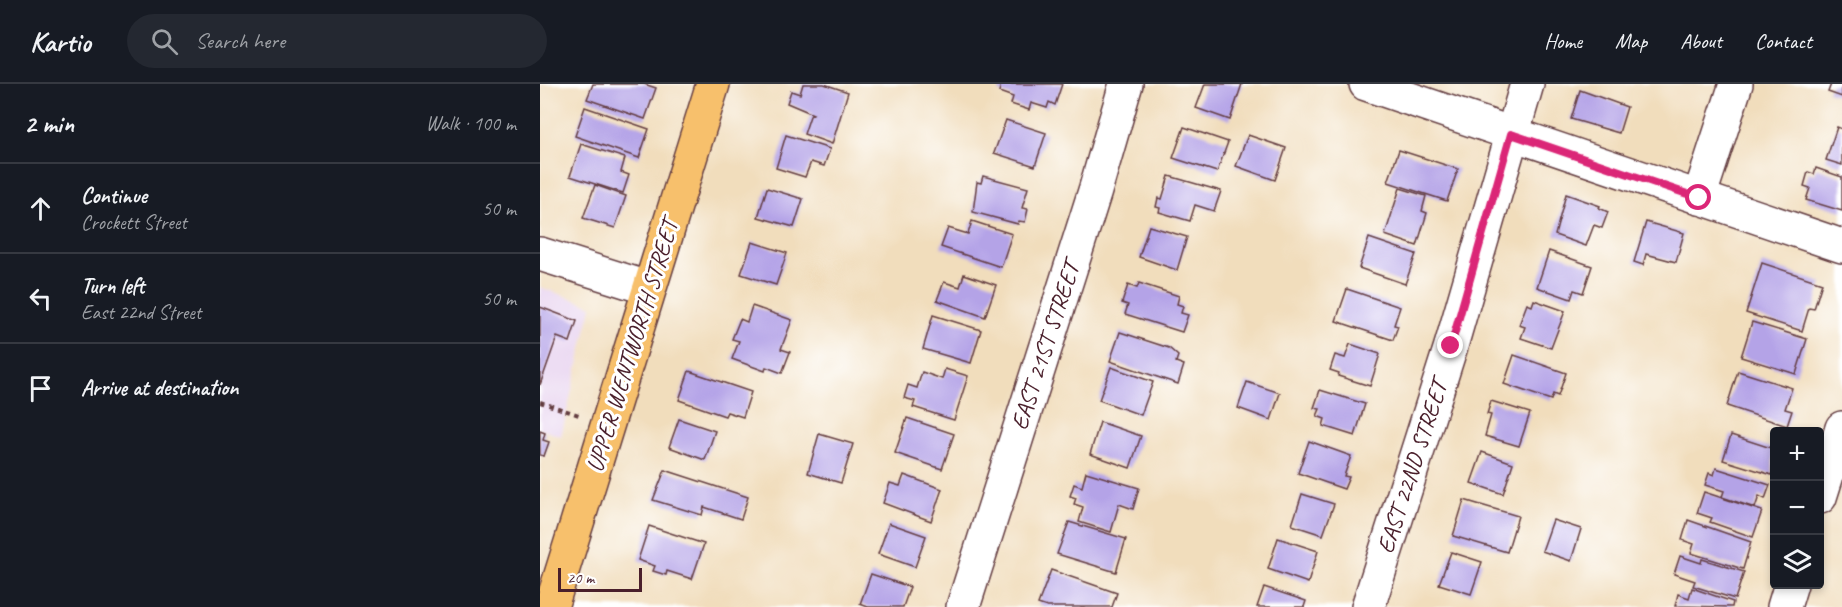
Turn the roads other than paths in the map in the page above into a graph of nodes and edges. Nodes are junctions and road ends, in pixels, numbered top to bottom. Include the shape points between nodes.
1 (713, 84) edge
2 (1126, 84) edge
3 (1366, 84) edge
4 (1527, 84) edge
5 (1736, 84) edge
6 (1511, 134) junction
7 (1699, 198) junction
8 (1842, 246) edge
9 (540, 254) edge
10 (648, 288) junction
11 (1842, 428) edge
12 (1824, 484) edge
13 (1790, 589) edge
14 (551, 607) edge
15 (963, 607) edge
16 (1368, 607) edge
17 (1784, 607) edge

1 - 10 main road, UPPER WENTWORTH STREET
2 - 15 street, EAST 21ST STREET
3 - 6 street
4 - 6 street, EAST 22ND STREET
5 - 7 street
6 - 7 street
6 - 16 street, EAST 22ND STREET via 1451,346
7 - 8 street
9 - 10 street
10 - 14 main road, UPPER WENTWORTH STREET
11 - 12 street
13 - 17 street

